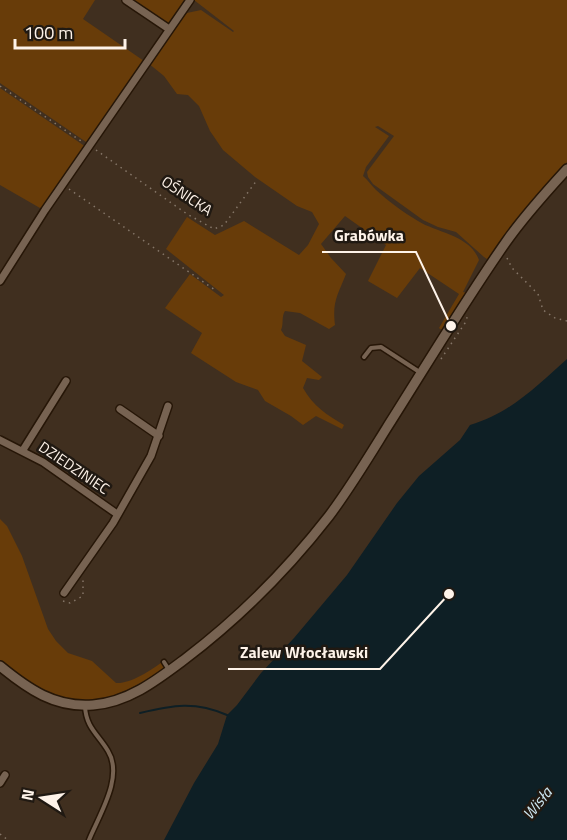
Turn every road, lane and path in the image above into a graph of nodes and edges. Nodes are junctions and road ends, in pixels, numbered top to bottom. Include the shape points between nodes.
1 (126, 0) edge
2 (190, 0) edge
3 (169, 29) junction
4 (0, 86) edge
5 (89, 147) junction
6 (567, 169) edge
7 (257, 180) dead end
8 (63, 185) junction
9 (499, 252) junction
10 (0, 281) edge
11 (215, 290) dead end
12 (470, 309) dead end
13 (567, 321) edge
14 (364, 357) dead end
15 (439, 360) dead end
16 (421, 374) junction
17 (66, 381) dead end
18 (168, 406) dead end
19 (120, 409) dead end
20 (159, 436) junction
21 (0, 440) edge
22 (23, 450) junction
23 (117, 514) junction
24 (64, 593) dead end
25 (164, 662) dead end
26 (0, 666) edge
27 (170, 670) junction
28 (85, 705) junction
29 (5, 775) dead end
30 (0, 783) edge
31 (0, 834) edge
32 (8, 840) edge
33 (89, 840) edge

1 - 3 street
2 - 3 street
3 - 5 street
4 - 5 path
5 - 7 path, OŚNICKA via 214,229 224,225
5 - 8 street
6 - 9 street
8 - 10 street
8 - 11 path
9 - 13 path via 538,294 543,310
9 - 16 street
12 - 15 path
14 - 16 lane via 371,348 381,347
16 - 27 street via 390,428 330,514 283,571 220,632
17 - 22 street, DZIEDZINIEC
18 - 20 street, DZIEDZINIEC
19 - 20 street
20 - 23 street, DZIEDZINIEC
21 - 22 street
22 - 23 street, DZIEDZINIEC
23 - 24 street, DZIEDZINIEC
25 - 27 lane
26 - 28 street via 45,697
27 - 28 street via 128,697
28 - 33 lane via 88,724 109,753 113,776
29 - 30 street
31 - 32 path

